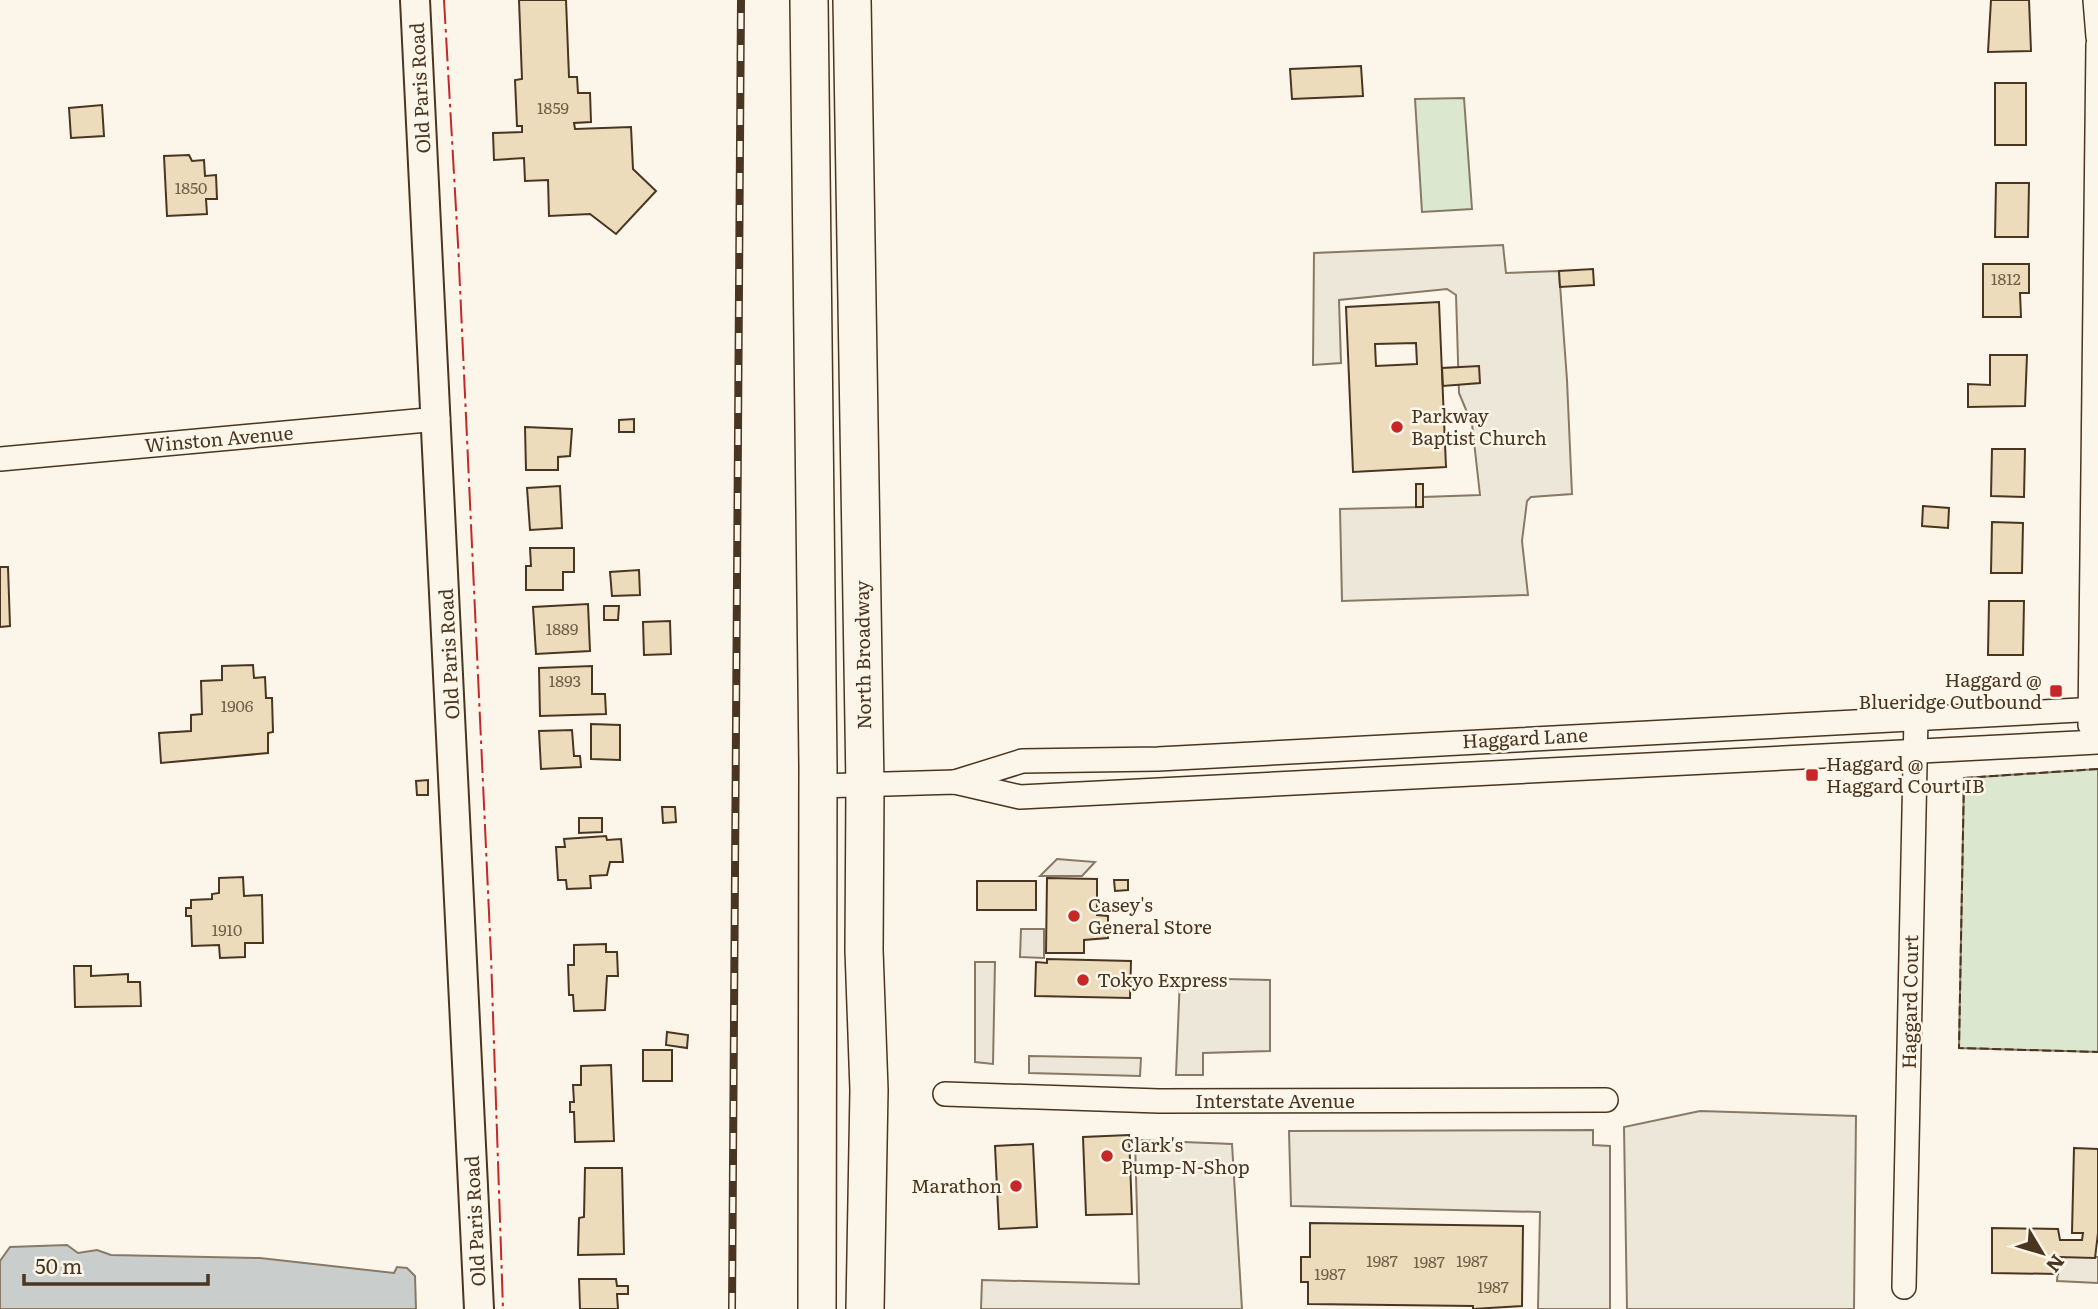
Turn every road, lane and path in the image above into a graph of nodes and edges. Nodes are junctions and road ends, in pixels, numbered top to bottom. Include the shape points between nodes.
1 (415, 0) edge
2 (809, 0) edge
3 (852, 0) edge
4 (2095, 0) edge
5 (2098, 37) edge
6 (2098, 45) edge
7 (438, 419) junction
8 (0, 459) edge
9 (2093, 709) edge
10 (1916, 717) junction
11 (2095, 742) edge
12 (1916, 752) junction
13 (955, 782) junction
14 (818, 786) junction
15 (865, 786) junction
16 (945, 1094) dead end
17 (1606, 1100) dead end
18 (1904, 1287) dead end
19 (480, 1309) edge
20 (817, 1309) edge
21 (865, 1309) edge

1 - 7 street, Old Paris Road
2 - 14 highway
3 - 15 highway, North Broadway
4 - 5 street
6 - 9 street
7 - 8 street, Winston Avenue
7 - 19 street, Old Paris Road
9 - 10 street, Haggard Lane
9 - 11 street
10 - 12 street, Haggard Court
10 - 13 street, Haggard Lane via 1158,759 1022,761
11 - 12 street, Haggard Lane
12 - 13 street, Haggard Lane via 1020,797
12 - 18 street, Haggard Court
13 - 15 street, Haggard Lane
14 - 15 street, Haggard Lane
14 - 20 highway
15 - 21 highway, North Broadway via 869,1090
16 - 17 street, Interstate Avenue via 1159,1101

